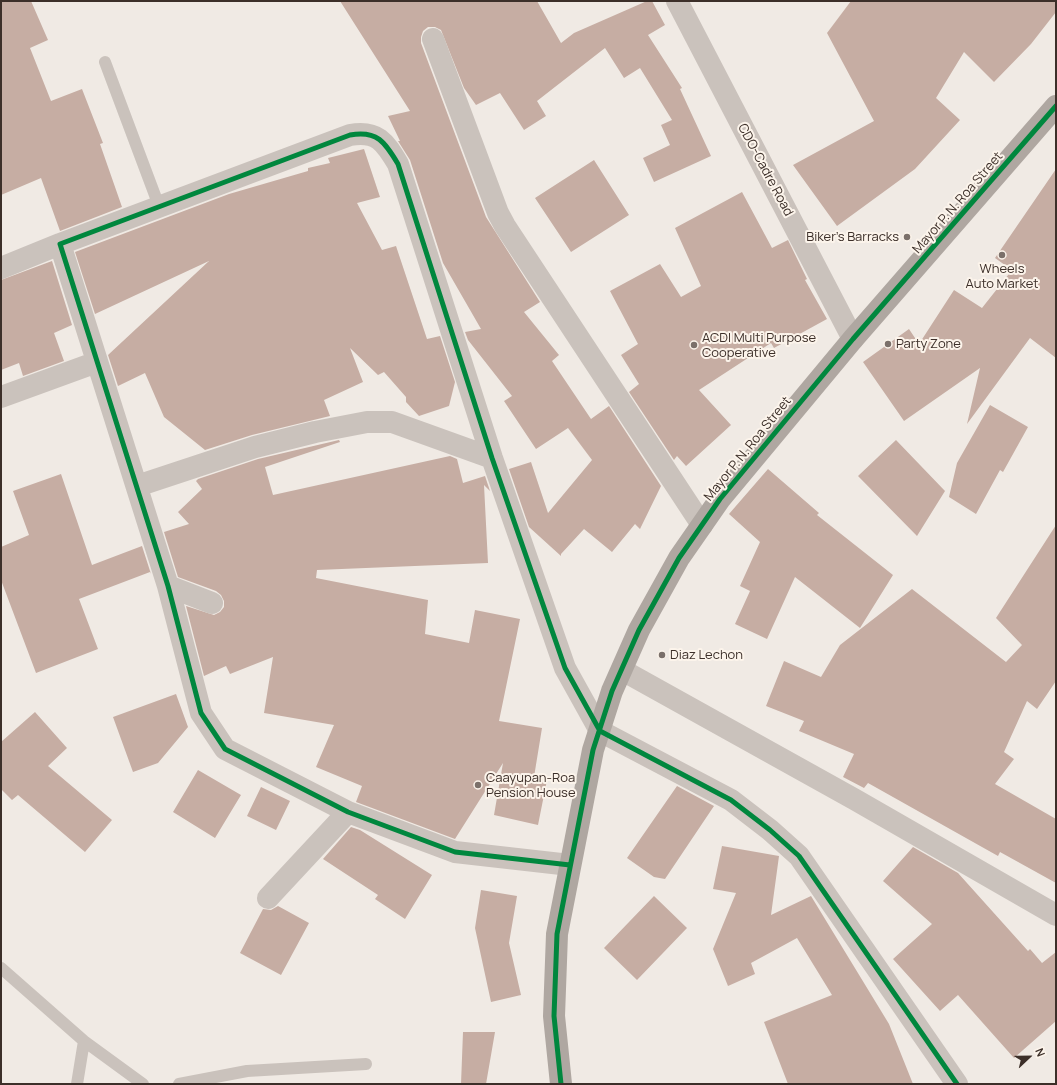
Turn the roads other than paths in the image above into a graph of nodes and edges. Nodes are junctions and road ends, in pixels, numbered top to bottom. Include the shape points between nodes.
1 (677, 1) edge
2 (433, 39) dead end
3 (105, 62) dead end
4 (1053, 116) edge
5 (159, 206) junction
6 (60, 244) junction
7 (1, 268) edge
8 (853, 339) junction
9 (97, 362) junction
10 (1, 397) edge
11 (492, 458) junction
12 (138, 486) junction
13 (702, 525) junction
14 (168, 586) junction
15 (212, 603) dead end
16 (622, 670) junction
17 (600, 731) junction
18 (348, 812) junction
19 (570, 865) junction
20 (268, 898) dead end
21 (1056, 915) edge
22 (1, 968) edge
23 (84, 1041) junction
24 (366, 1064) dead end
25 (76, 1084) edge
26 (144, 1084) edge
27 (179, 1084) edge
28 (561, 1084) edge
29 (958, 1084) edge

1 - 8 street, CDO-Cadre Road
2 - 13 street via 505,226
3 - 5 lane
4 - 8 main road, Mayor P. N. Roa Street
5 - 6 street
5 - 11 street via 350,136 362,133 382,140 398,164
6 - 7 street
6 - 9 street
8 - 13 main road, Mayor P. N. Roa Street via 720,499
9 - 10 street
9 - 12 street
11 - 12 street via 392,422 368,422 255,447
11 - 17 street via 565,668
12 - 14 street
13 - 16 main road, Mayor P. N. Roa Street via 656,597
14 - 15 street
14 - 18 street via 201,713 225,749
16 - 17 main road, Mayor P. N. Roa Street via 612,691
16 - 21 street
17 - 19 main road, Mayor P. N. Roa Street via 593,750
17 - 29 street via 731,800 799,856
18 - 19 street via 455,852
18 - 20 street
19 - 28 main road, Mayor P. N. Roa Street via 557,934 554,1016
22 - 23 lane
23 - 25 lane
23 - 26 lane
24 - 27 lane via 247,1072

